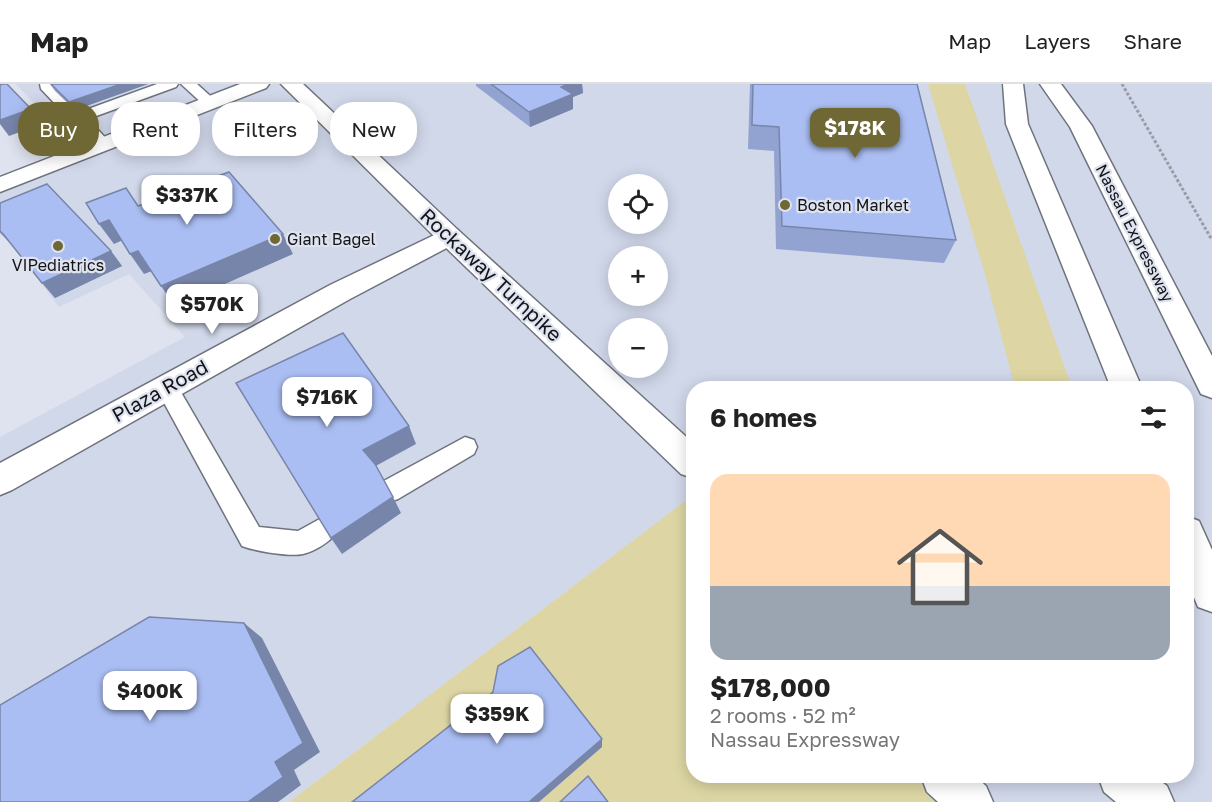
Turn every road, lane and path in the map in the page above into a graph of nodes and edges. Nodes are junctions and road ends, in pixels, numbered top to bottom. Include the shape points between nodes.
1 (53, 84) edge
2 (171, 84) edge
3 (188, 84) edge
4 (259, 84) edge
5 (291, 84) edge
6 (1013, 84) edge
7 (1050, 84) edge
8 (1122, 84) edge
9 (62, 102) edge
10 (210, 103) junction
11 (99, 108) edge
12 (99, 139) edge
13 (104, 144) junction
14 (0, 185) edge
15 (449, 236) junction
16 (1212, 240) edge
17 (1124, 381) edge
18 (1212, 386) edge
19 (167, 388) junction
20 (465, 447) dead end
21 (686, 457) edge
22 (0, 480) edge
23 (389, 491) edge
24 (327, 527) edge
25 (1194, 551) edge
26 (1212, 594) edge
27 (951, 783) edge
28 (1128, 783) edge
29 (970, 802) edge
30 (1151, 802) edge

1 - 9 lane via 46,86
2 - 11 lane via 130,94
3 - 10 lane
4 - 10 main road
5 - 15 main road, Rockaway Turnpike
6 - 17 main road via 1017,124
7 - 18 main road, Nassau Expressway via 1082,126
8 - 16 path
10 - 13 main road
12 - 13 lane
13 - 14 main road
15 - 19 main road, Plaza Road
15 - 21 main road, Rockaway Turnpike
19 - 22 main road, Plaza Road
19 - 24 lane via 251,538 301,543
20 - 23 lane
25 - 26 main road
27 - 29 main road
28 - 30 main road

